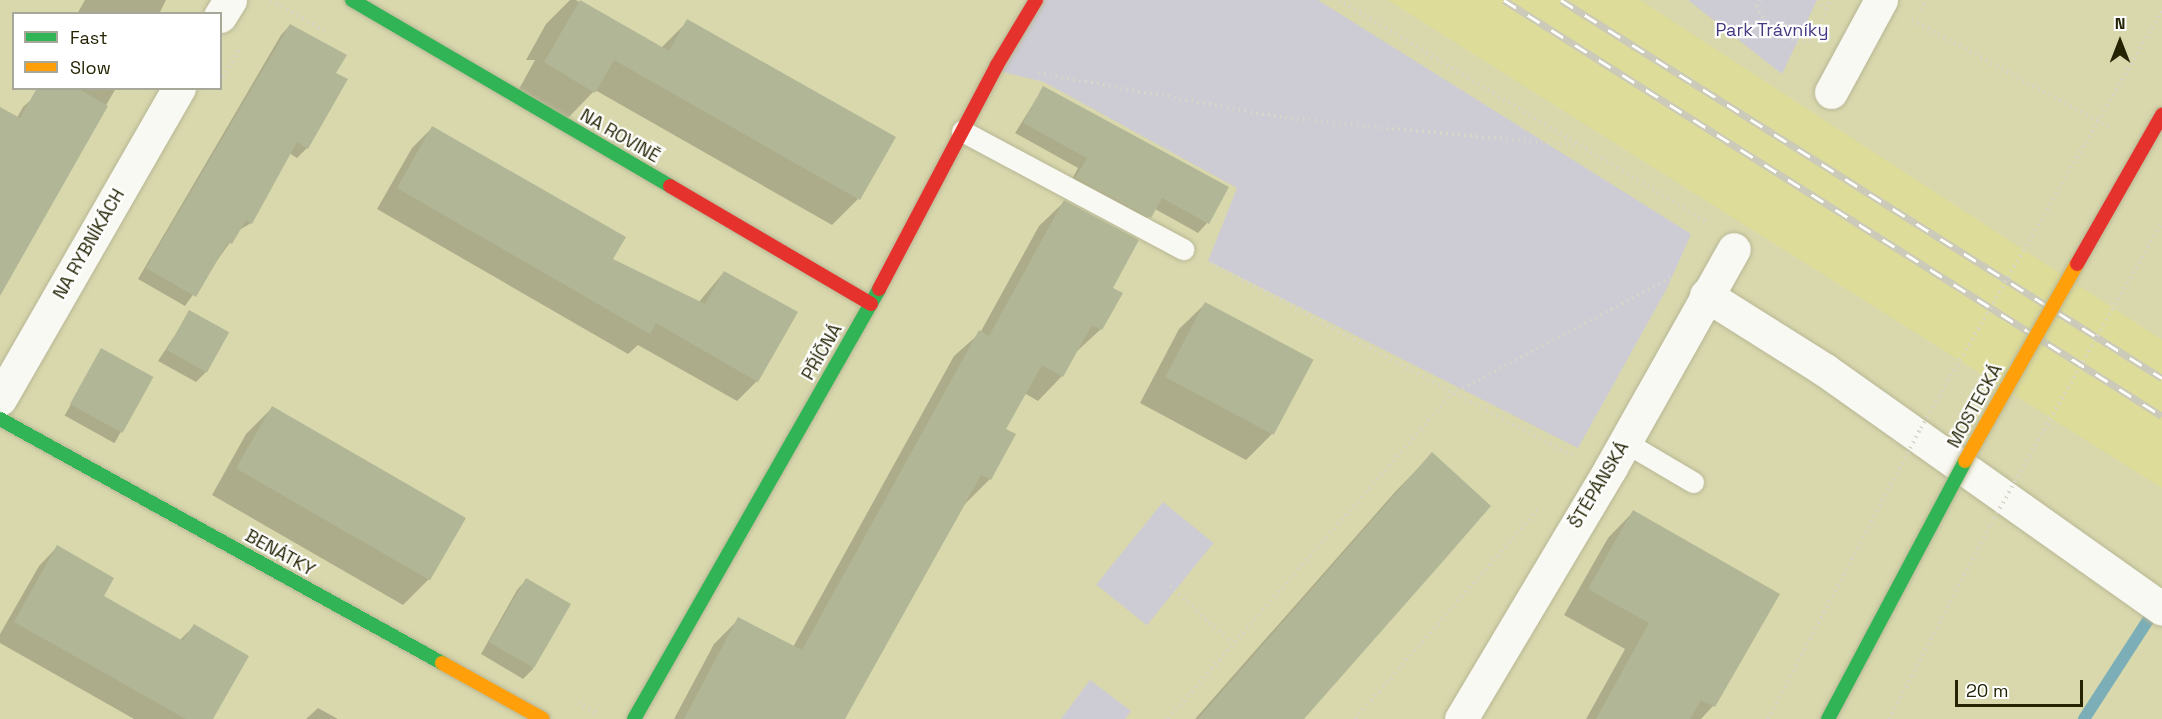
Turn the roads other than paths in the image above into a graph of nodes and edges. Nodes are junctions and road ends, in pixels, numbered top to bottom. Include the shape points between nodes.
1 (230, 0) edge
2 (352, 0) edge
3 (1036, 0) edge
4 (1881, 0) edge
5 (222, 13) edge
6 (178, 90) edge
7 (1831, 92) dead end
8 (2162, 115) edge
9 (962, 131) junction
10 (1183, 249) road end
11 (1734, 249) dead end
12 (1706, 295) junction
13 (871, 304) junction
14 (0, 399) edge
15 (0, 419) edge
16 (1625, 442) junction
17 (1693, 482) dead end
18 (2162, 609) edge
19 (543, 719) edge
20 (634, 719) edge
21 (1461, 719) edge
22 (1828, 719) edge

1 - 5 street
2 - 13 street, NA ROVINĚ
3 - 9 street, PŘÍČNÁ
4 - 7 street
6 - 14 street, NA RYBNÍKÁCH
8 - 22 street, MOSTECKÁ, bridge via 1985,424
9 - 10 lane
9 - 13 street, PŘÍČNÁ
11 - 12 street, ŠTĚPÁNSKÁ
12 - 16 street, ŠTĚPÁNSKÁ
12 - 18 street via 1825,370
13 - 20 street, PŘÍČNÁ
15 - 19 street, BENÁTKY
16 - 17 lane
16 - 21 street, ŠTĚPÁNSKÁ

